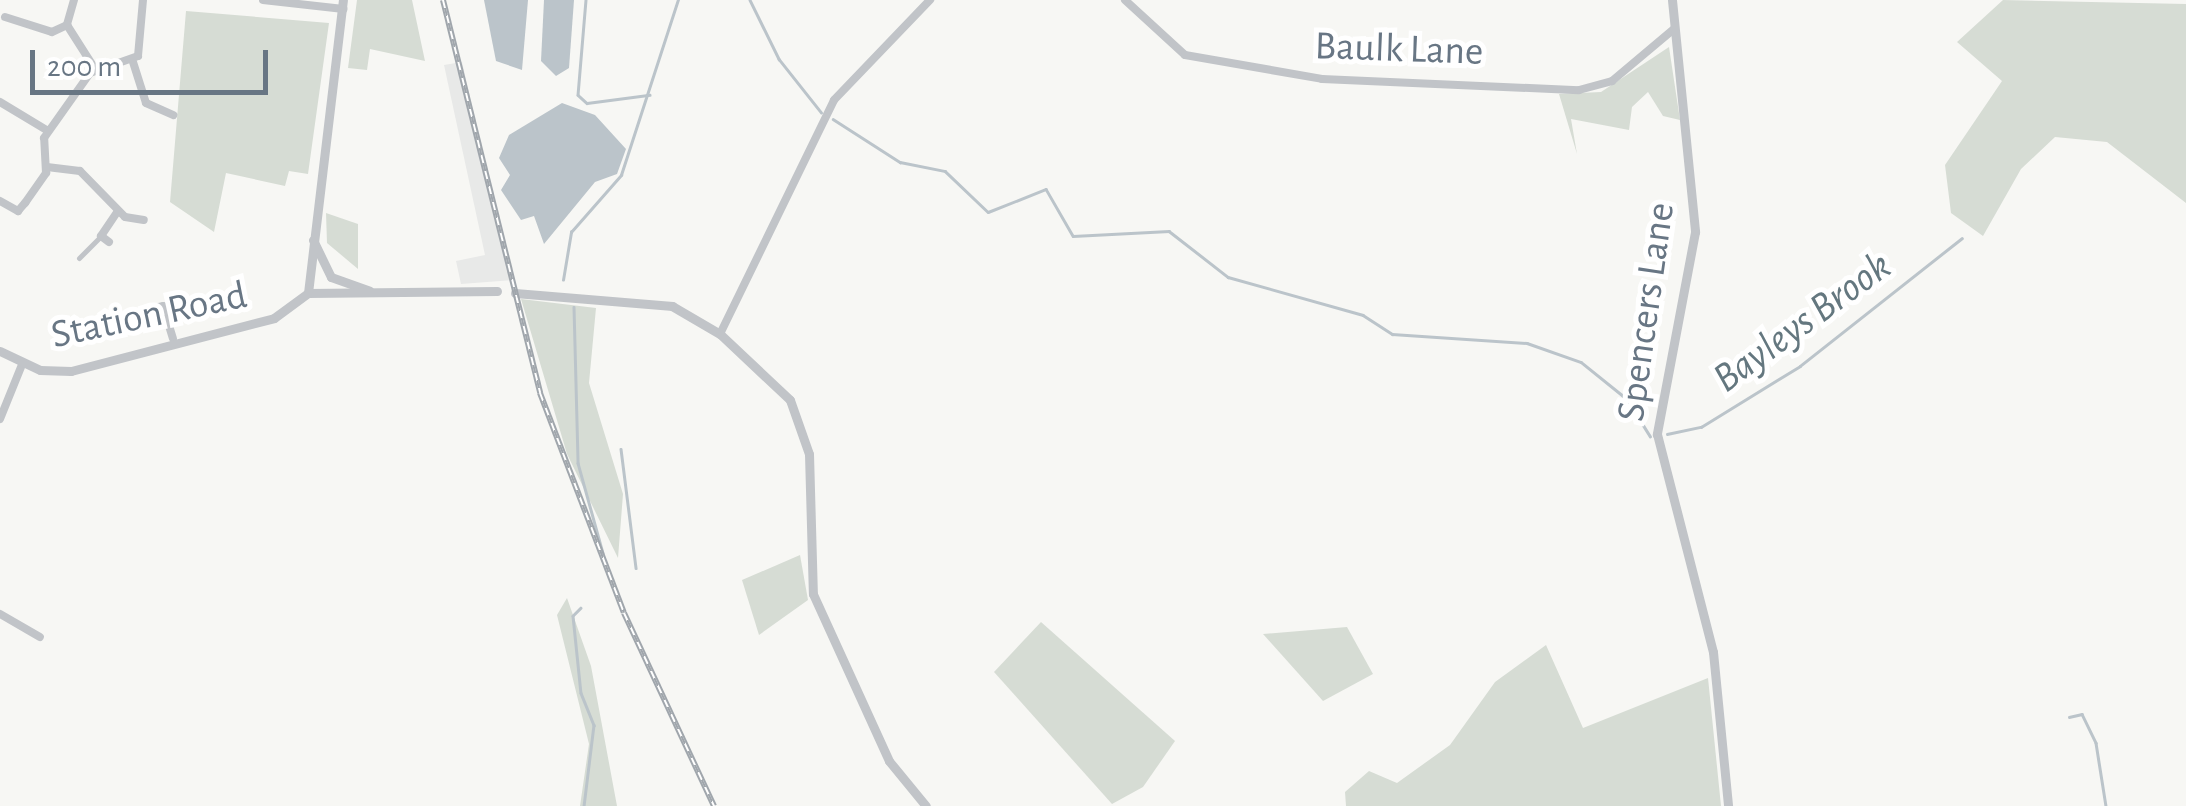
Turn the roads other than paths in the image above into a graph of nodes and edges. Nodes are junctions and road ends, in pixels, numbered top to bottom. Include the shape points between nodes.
1 (74, 0) edge
2 (143, 0) edge
3 (263, 0) edge
4 (930, 0) edge
5 (1125, 0) edge
6 (1672, 0) edge
7 (343, 4) edge
8 (6, 18) dead end
9 (68, 25) junction
10 (1674, 29) junction
11 (133, 62) junction
12 (95, 69) junction
13 (0, 102) edge
14 (172, 114) dead end
15 (48, 131) junction
16 (47, 167) junction
17 (0, 201) edge
18 (118, 211) junction
19 (144, 220) dead end
20 (105, 239) joint
21 (313, 240) junction
22 (79, 258) dead end
23 (328, 274) junction
24 (306, 276) junction
25 (373, 291) junction
26 (497, 291) dead end
27 (514, 292) dead end
28 (308, 293) junction
29 (326, 296) junction
30 (161, 306) dead end
31 (720, 334) junction
32 (173, 338) junction
33 (0, 350) edge
34 (22, 362) junction
35 (0, 419) edge
36 (0, 614) edge
37 (41, 629) dead end
38 (926, 806) edge
39 (1728, 806) edge

1 - 9 street
2 - 11 street
3 - 7 street
4 - 31 street via 834,100
5 - 10 street, Baulk Lane via 1186,55 1322,79 1579,90 1612,81
6 - 10 street, Spencers Lane
7 - 21 street, Station Road
8 - 9 street via 52,32
9 - 12 street
10 - 39 street, Spencers Lane via 1695,232 1657,434 1713,652
11 - 12 street
11 - 14 street via 146,103
12 - 15 street
13 - 15 street
15 - 16 street
16 - 17 street via 18,211
16 - 18 street via 80,171
18 - 19 street
18 - 20 street
20 - 22 street
21 - 23 street
21 - 24 street, Station Road
23 - 24 street
23 - 25 street
23 - 29 street
24 - 28 street, Station Road
25 - 26 street
25 - 29 street
27 - 31 street via 672,306
28 - 29 street
28 - 32 street, Station Road via 274,318
30 - 32 street
31 - 38 street via 798,414 810,454 813,594 889,762
32 - 34 street, Station Road via 70,370
33 - 34 street, Station Road
34 - 35 street
36 - 37 street

